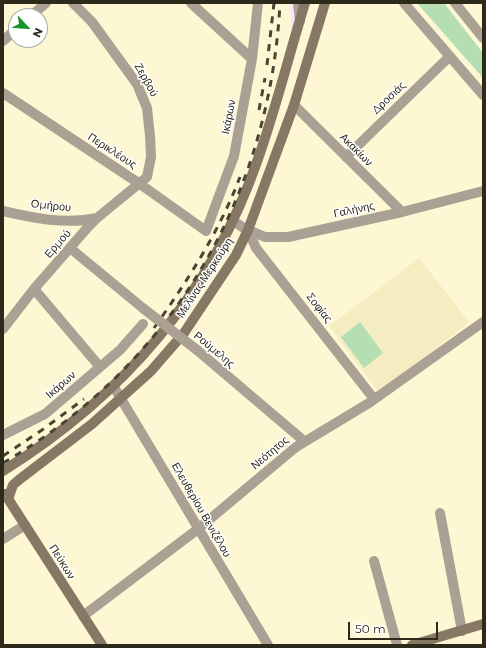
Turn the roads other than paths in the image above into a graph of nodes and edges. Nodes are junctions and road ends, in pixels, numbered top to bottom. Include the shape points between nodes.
1 (73, 3) edge
2 (191, 3) edge
3 (258, 3) edge
4 (298, 3) edge
5 (305, 3) edge
6 (325, 3) edge
7 (404, 3) edge
8 (455, 3) edge
9 (300, 21) junction
10 (483, 38) edge
11 (449, 57) junction
12 (252, 60) junction
13 (3, 93) edge
14 (483, 95) edge
15 (294, 105) junction
16 (346, 157) junction
17 (140, 184) junction
18 (483, 191) edge
19 (3, 212) edge
20 (402, 212) junction
21 (97, 218) junction
22 (233, 221) junction
23 (248, 230) junction
24 (206, 231) joint
25 (70, 248) junction
26 (34, 289) junction
27 (483, 322) edge
28 (143, 324) dead end
29 (3, 329) edge
30 (100, 367) junction
31 (114, 387) junction
32 (122, 398) junction
33 (374, 399) junction
34 (3, 435) edge
35 (304, 441) junction
36 (3, 471) edge
37 (6, 495) edge
38 (440, 513) dead end
39 (24, 525) junction
40 (198, 529) junction
41 (3, 539) edge
42 (374, 561) dead end
43 (83, 616) junction
44 (483, 624) edge
45 (462, 631) junction
46 (101, 645) edge
47 (268, 645) edge
48 (397, 645) edge
49 (412, 645) edge

1 - 17 street, Ζερβού via 92,22 119,58 137,84 147,108 151,157 147,178
2 - 12 street
3 - 12 street, Ικάρων
4 - 9 street
5 - 9 street, Μελίνας Μερκούρη
6 - 15 street, Μελίνας Μερκούρη
7 - 11 street
8 - 10 street
9 - 22 street, Μελίνας Μερκούρη via 258,160
11 - 14 street
11 - 16 street, Δροσιάς
12 - 24 street, Ικάρων via 234,156
13 - 17 street, Περικλέους
15 - 16 street, Ακακίων
15 - 23 street, Μελίνας Μερκούρη
16 - 20 street, Ακακίων
17 - 21 street, Ερμού
17 - 24 street, Περικλέους
18 - 20 street, Γαλήνης
19 - 21 street, Ομήρου via 47,220 82,221
20 - 23 street, Γαλήνης via 288,236 265,237
21 - 25 street, Ερμού
22 - 23 street, Γαλήνης
22 - 31 street, Μελίνας Μερκούρη via 212,263 191,296 161,335
23 - 32 street, Μελίνας Μερκούρη via 236,255 184,333 151,371
23 - 33 street, Σοφίας via 256,248
25 - 26 street, Ερμού
25 - 35 street, Ρούμελης, bridge via 197,350
26 - 29 street, Ερμού
26 - 30 street
27 - 33 street, Νεότητος
28 - 30 street, Ικάρων via 120,350
30 - 34 street, Ικάρων via 45,414
31 - 32 street, Ελευθερίου Βενιζέλου
31 - 36 street, Μελίνας Μερκούρη via 56,435
32 - 37 street, Μελίνας Μερκούρη via 20,479
32 - 40 street, Ελευθερίου Βενιζέλου
33 - 35 street, Νεότητος
35 - 40 street, Νεότητος
37 - 39 street, Πεύκων
38 - 45 street
39 - 41 street
39 - 43 street, Πεύκων
40 - 43 street, Νεότητος
40 - 47 street, Ελευθερίου Βενιζέλου
42 - 48 street
43 - 46 street, Πεύκων
44 - 45 street
45 - 49 street

